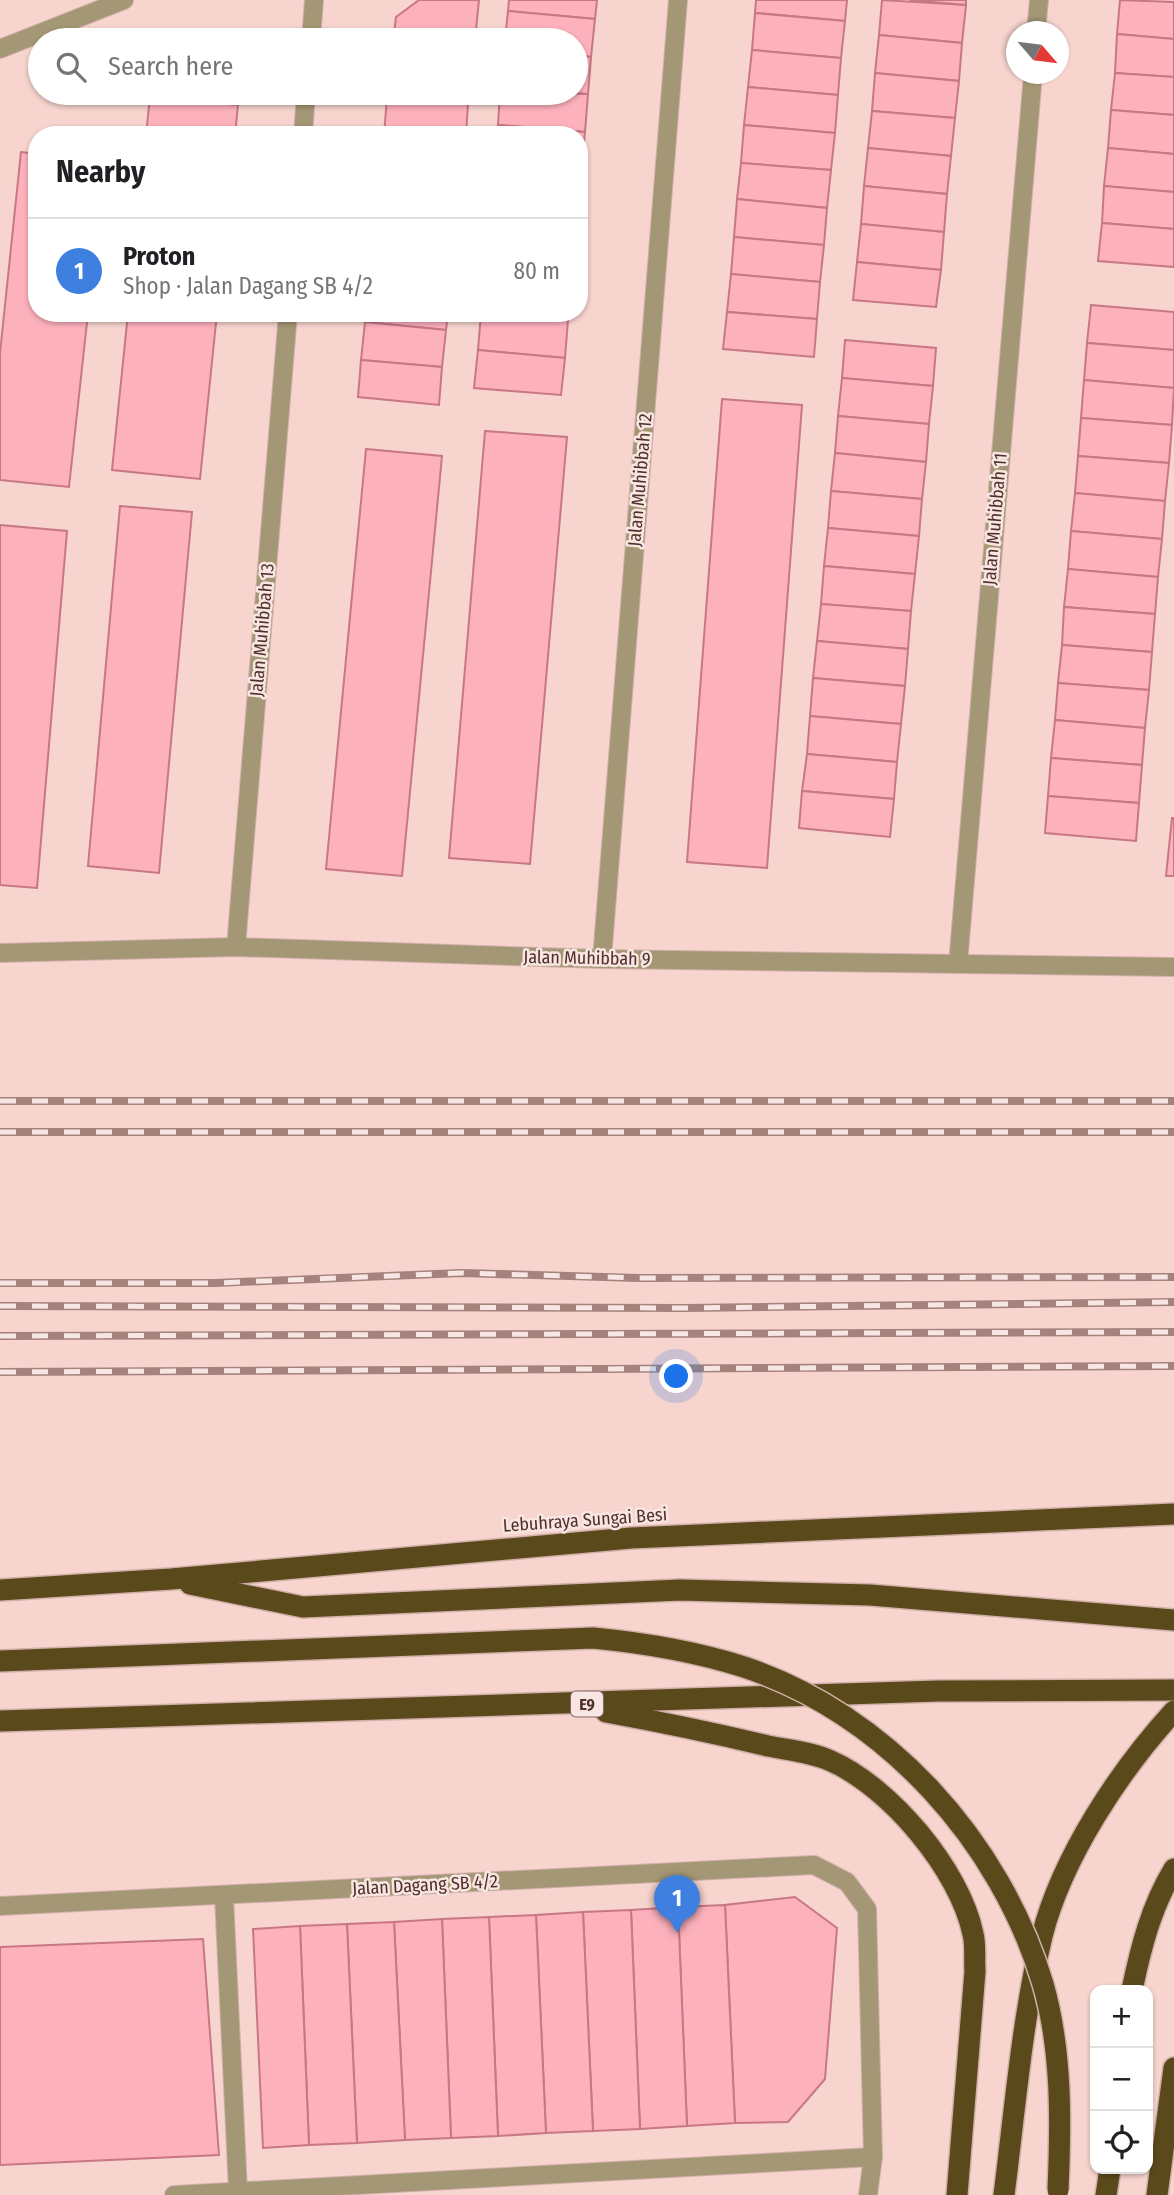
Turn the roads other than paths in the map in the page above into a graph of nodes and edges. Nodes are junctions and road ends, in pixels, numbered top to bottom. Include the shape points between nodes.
1 (124, 0) edge
2 (314, 0) edge
3 (678, 0) edge
4 (1039, 0) edge
5 (1037, 21) edge
6 (52, 28) edge
7 (312, 28) edge
8 (28, 37) edge
9 (0, 48) edge
10 (1031, 84) edge
11 (305, 105) edge
12 (304, 126) edge
13 (287, 322) edge
14 (236, 947) junction
15 (0, 953) edge
16 (602, 959) junction
17 (958, 964) junction
18 (1174, 967) edge
19 (1174, 1514) edge
20 (171, 1579) junction
21 (0, 1590) edge
22 (1174, 1620) edge
23 (0, 1661) edge
24 (1174, 1690) edge
25 (563, 1704) junction
26 (1174, 1711) edge
27 (0, 1721) edge
28 (1174, 1869) edge
29 (224, 1896) junction
30 (0, 1906) edge
31 (1133, 1985) edge
32 (1174, 2068) edge
33 (873, 2157) junction
34 (1109, 2174) edge
35 (239, 2191) junction
36 (174, 2195) edge
37 (868, 2195) edge
38 (957, 2195) edge
39 (1004, 2195) edge
40 (1057, 2195) edge
41 (1106, 2195) edge
42 (1157, 2195) edge

1 - 6 street
2 - 7 street
3 - 16 street, Jalan Muhibbah 12
4 - 5 street
8 - 9 street
10 - 17 street, Jalan Muhibbah 11
11 - 12 street
13 - 14 street, Jalan Muhibbah 13
14 - 15 street, Jalan Muhibbah 9
14 - 16 street, Jalan Muhibbah 9
16 - 17 street, Jalan Muhibbah 9
17 - 18 street, Jalan Muhibbah 9
19 - 20 highway, Lebuhraya Sungai Besi via 631,1538
20 - 21 highway, Lebuhraya Sungai Besi
20 - 22 highway via 303,1608 680,1590 870,1595
23 - 40 highway, bridge via 593,1639 700,1654 747,1668 796,1691 894,1753 943,1802 987,1860 1025,1934 1043,1985 1061,2113
24 - 25 highway, E9
25 - 27 highway, E9
25 - 38 highway via 829,1759 885,1799 929,1847 964,1905 974,1935
26 - 39 highway, bridge via 1114,1784 1070,1865 1043,1933 1026,2020
28 - 31 highway via 1158,1895
29 - 30 street, Jalan Dagang SB 4/2
29 - 33 street, Jalan Dagang SB 4/2 via 814,1865 847,1882 867,1909
29 - 35 street
32 - 42 highway
33 - 35 street
33 - 37 street
34 - 41 highway
35 - 36 street

